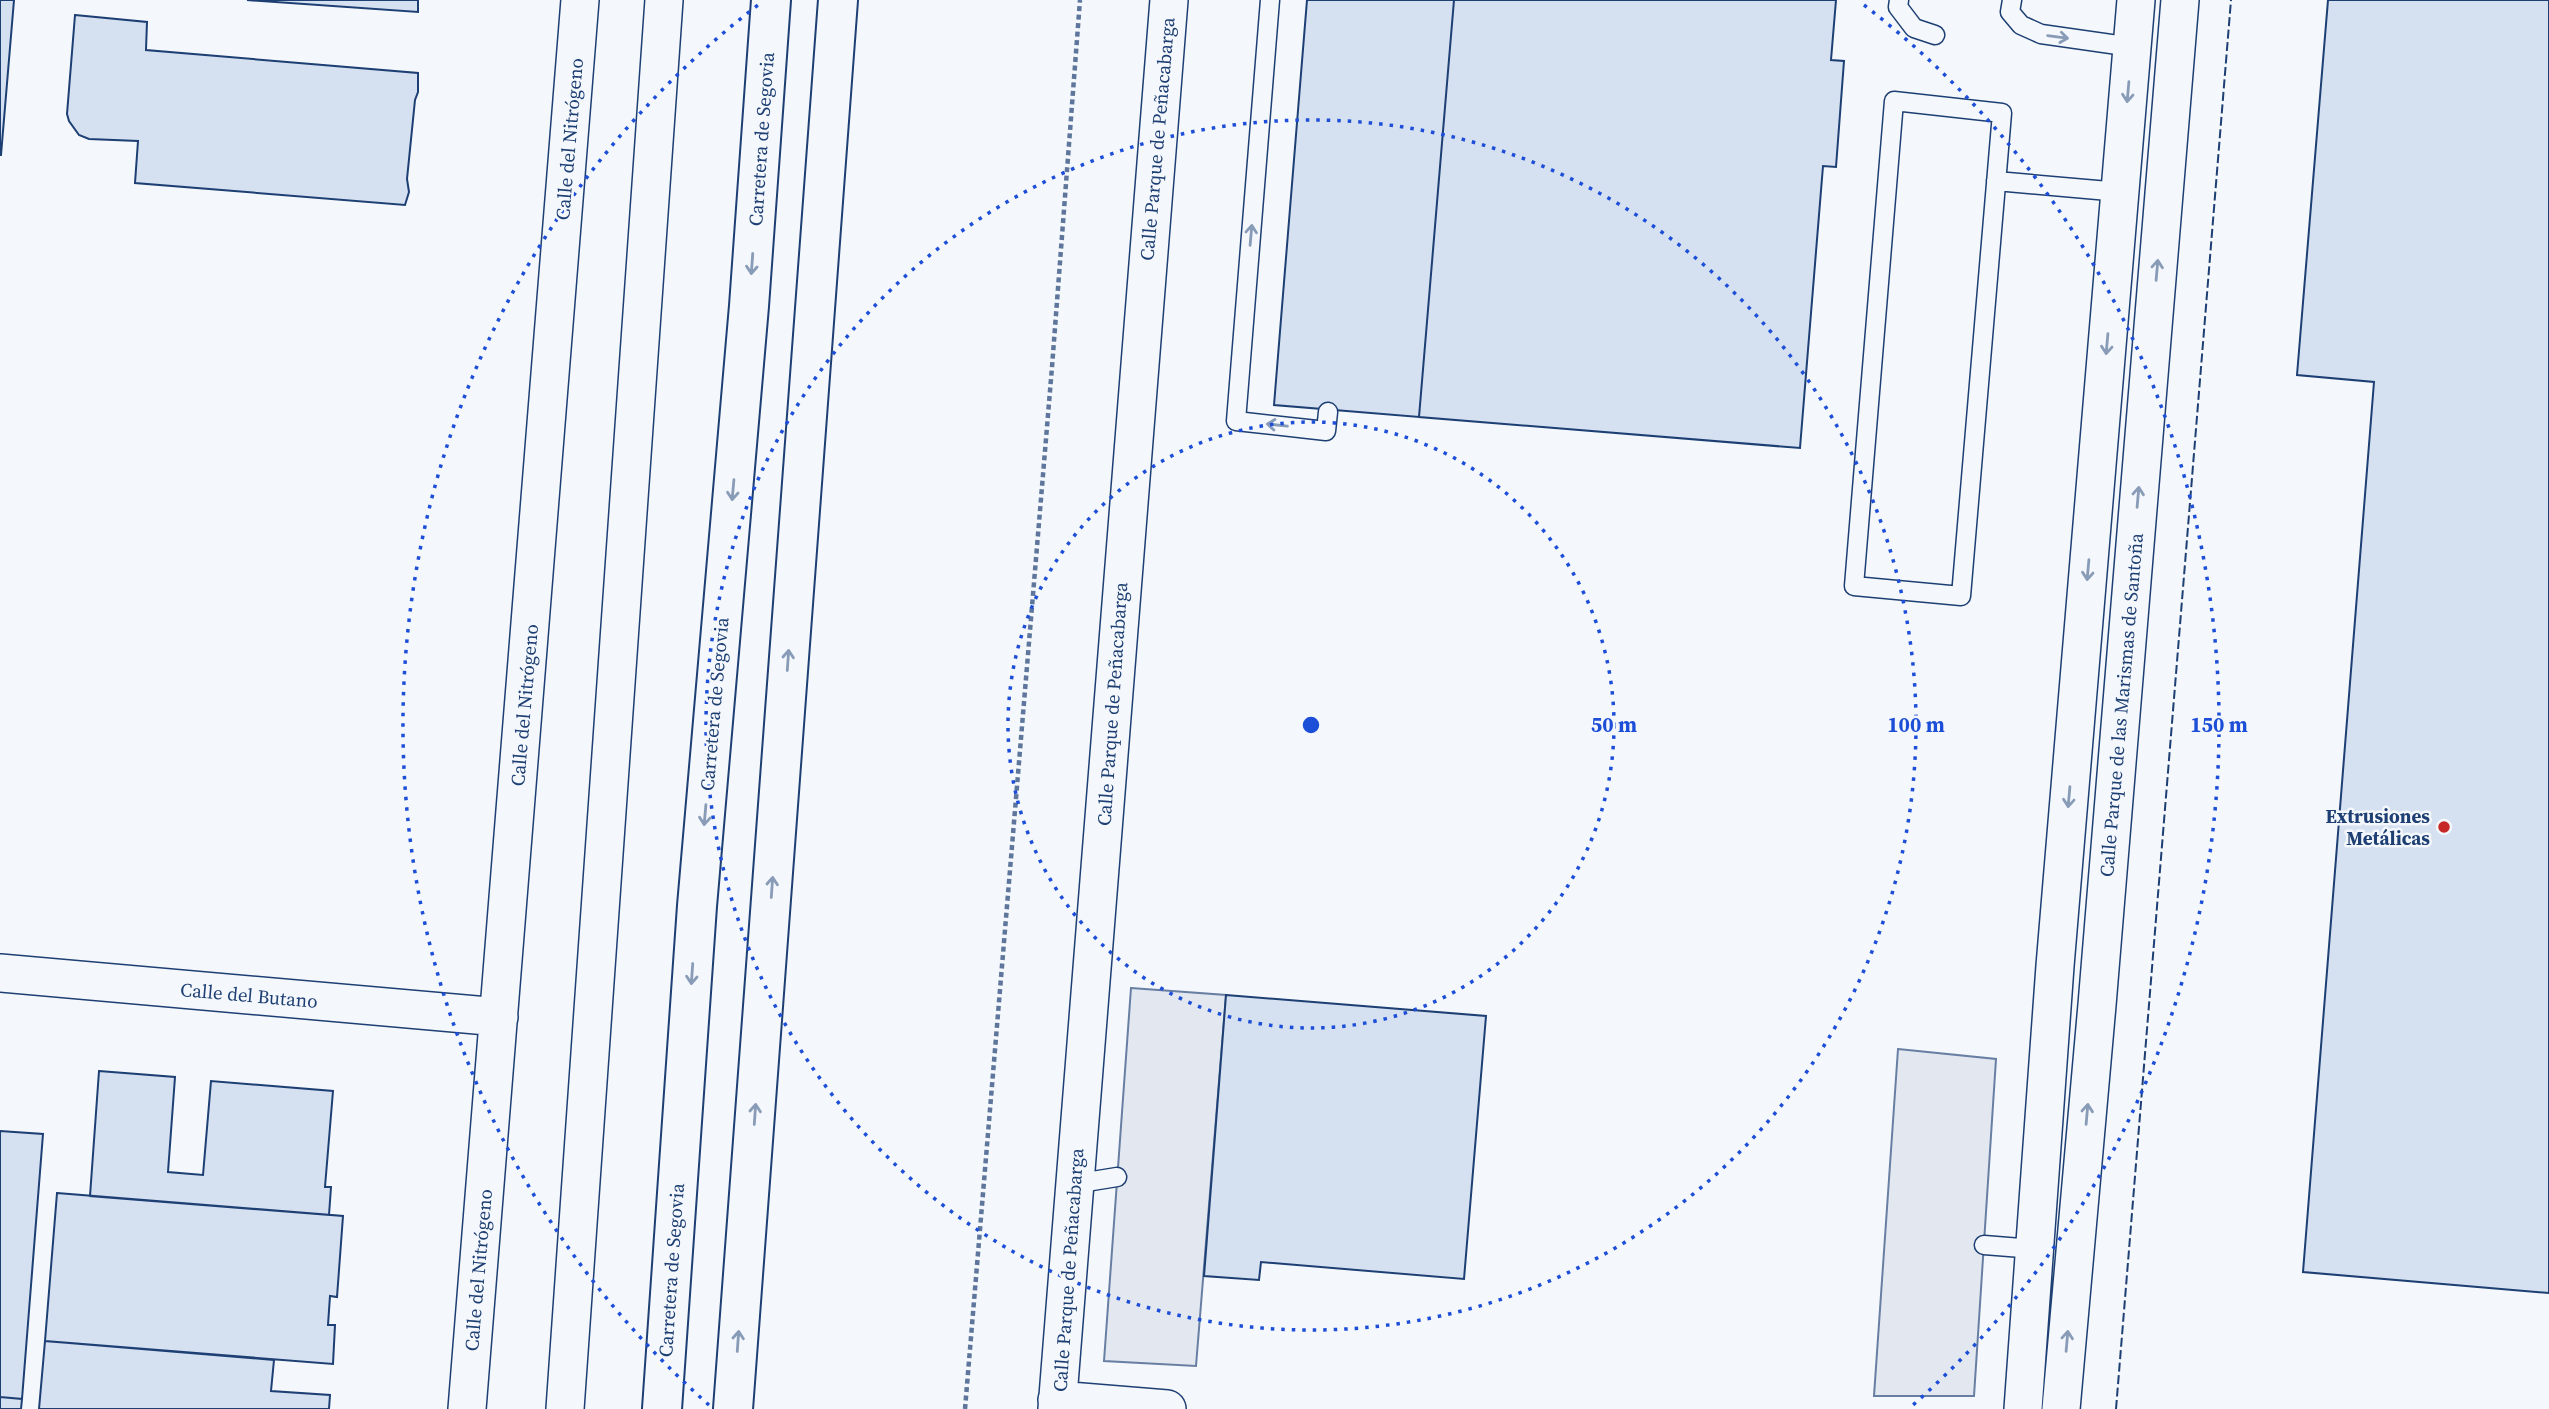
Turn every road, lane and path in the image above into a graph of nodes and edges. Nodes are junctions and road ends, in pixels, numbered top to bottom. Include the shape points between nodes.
1 (580, 0) edge
2 (664, 0) edge
3 (771, 0) edge
4 (838, 0) edge
5 (1080, 0) edge
6 (1169, 0) edge
7 (1270, 0) edge
8 (1899, 0) edge
9 (2012, 0) edge
10 (2136, 0) edge
11 (2179, 0) edge
12 (1935, 35) dead end
13 (2132, 47) junction
14 (1996, 181) junction
15 (2120, 192) junction
16 (1328, 412) dead end
17 (0, 973) edge
18 (499, 1017) junction
19 (1117, 1177) dead end
20 (1074, 1184) junction
21 (1984, 1245) dead end
22 (2035, 1250) junction
23 (1057, 1404) edge
24 (467, 1409) edge
25 (565, 1409) edge
26 (662, 1409) edge
27 (733, 1409) edge
28 (965, 1409) edge
29 (1167, 1409) edge
30 (2023, 1409) edge
31 (2061, 1409) edge

1 - 18 street, Calle del Nitrógeno
2 - 25 street
3 -> 26 highway, Carretera de Segovia via 697,906
27 -> 4 highway
5 - 28 path
6 - 20 street, Calle Parque de Peñacabarga
16 -> 7 lane via 1326,430 1236,421
8 - 12 lane via 1898,7 1914,28
9 -> 13 lane via 2010,12 2021,25 2041,34
10 - 13 street
31 -> 11 street, Calle Parque de las Marismas de Santoña
13 -> 15 street
14 - 14 lane via 2002,113 1894,101 1854,586 1961,596
14 - 15 lane
15 -> 22 street
17 - 18 street, Calle del Butano
18 - 24 street, Calle del Nitrógeno
19 - 20 lane
20 - 23 street, Calle Parque de Peñacabarga
21 - 22 lane
22 - 30 street
23 - 29 street

